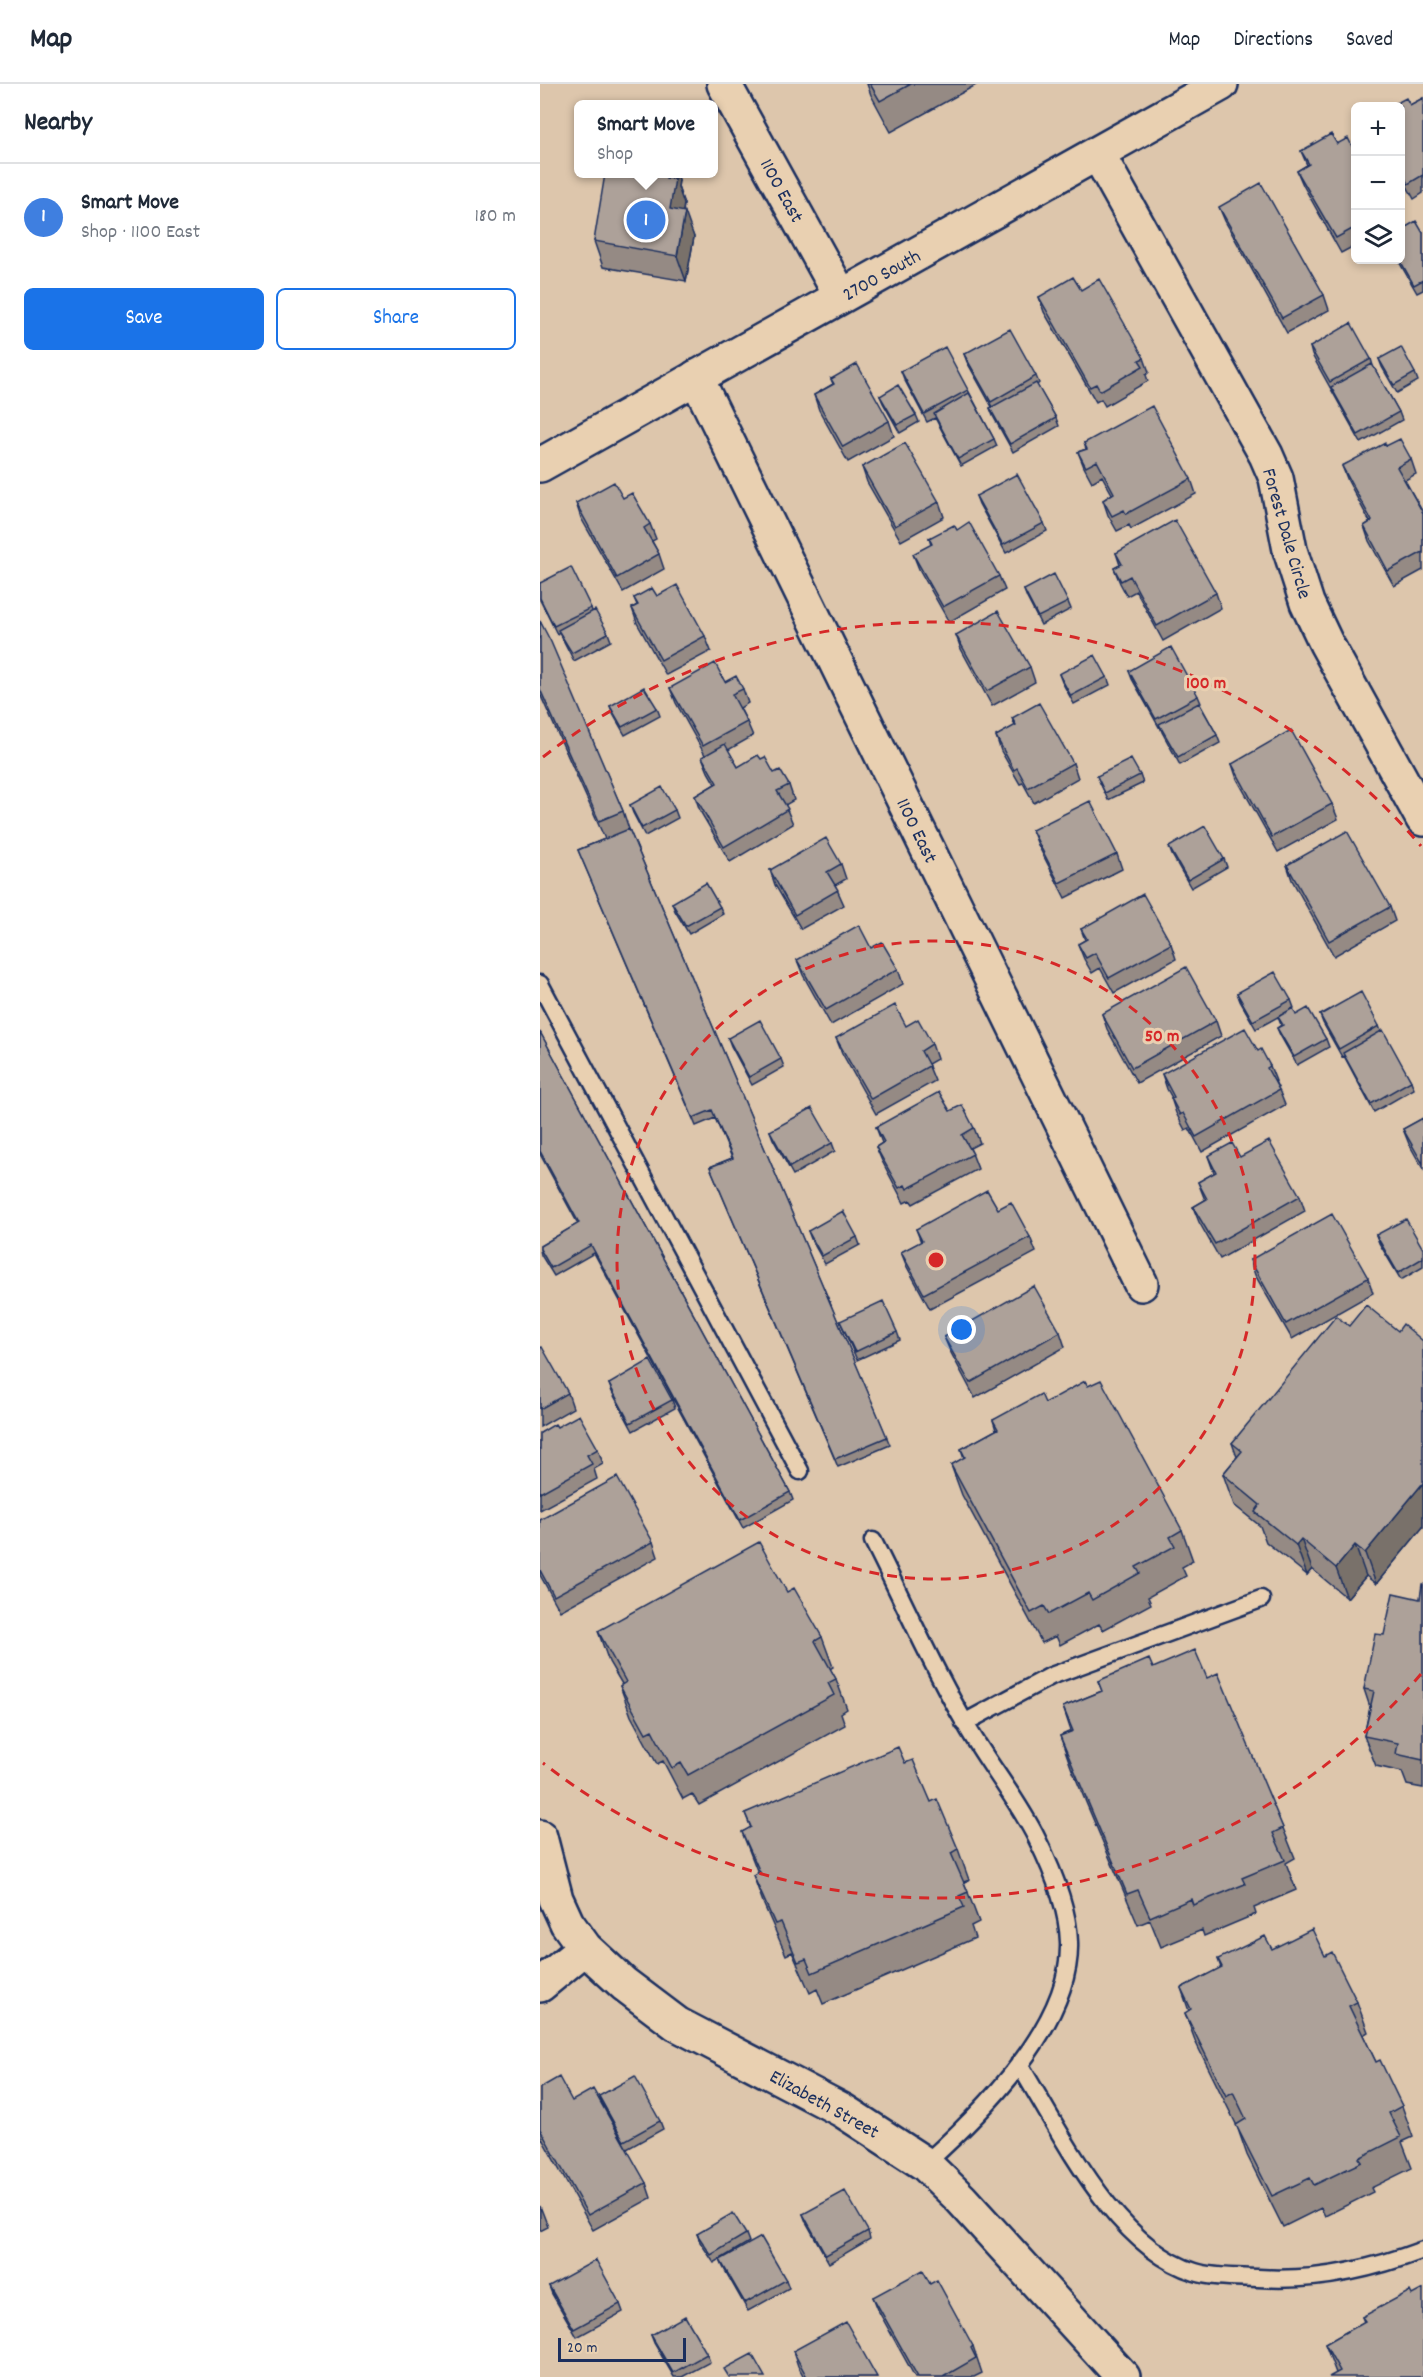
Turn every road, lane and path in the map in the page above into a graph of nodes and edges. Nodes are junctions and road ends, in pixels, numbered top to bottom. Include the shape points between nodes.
1 (724, 84) edge
2 (1221, 84) edge
3 (1098, 154) junction
4 (841, 296) junction
5 (696, 377) junction
6 (540, 465) edge
7 (1423, 819) edge
8 (540, 984) edge
9 (1141, 1284) dead end
10 (801, 1471) dead end
11 (873, 1541) dead end
12 (1261, 1599) dead end
13 (964, 1723) junction
14 (540, 1837) edge
15 (585, 1948) junction
16 (540, 1985) edge
17 (1019, 2064) junction
18 (925, 2164) junction
19 (1423, 2250) edge
20 (1124, 2377) edge

1 - 4 street, 1100 East
2 - 3 street, 2700 South
3 - 4 street, 2700 South
3 - 7 street, Forest Dale Circle via 1266,454 1276,478 1290,550 1307,603
4 - 5 street, 2700 South
5 - 6 street, 2700 South
5 - 9 street, 1100 East
8 - 10 lane
11 - 13 lane
12 - 13 lane via 1051,1676
13 - 17 lane via 1037,1838 1062,1904 1069,1941 1067,1970 1059,1998
14 - 15 street, Elizabeth Street via 556,1899
15 - 16 street
15 - 18 street, Elizabeth Street via 677,2024 842,2110
17 - 18 lane via 961,2132
17 - 19 lane via 1117,2217 1141,2242 1167,2260 1196,2272 1285,2280 1342,2274
18 - 20 street, Elizabeth Street

